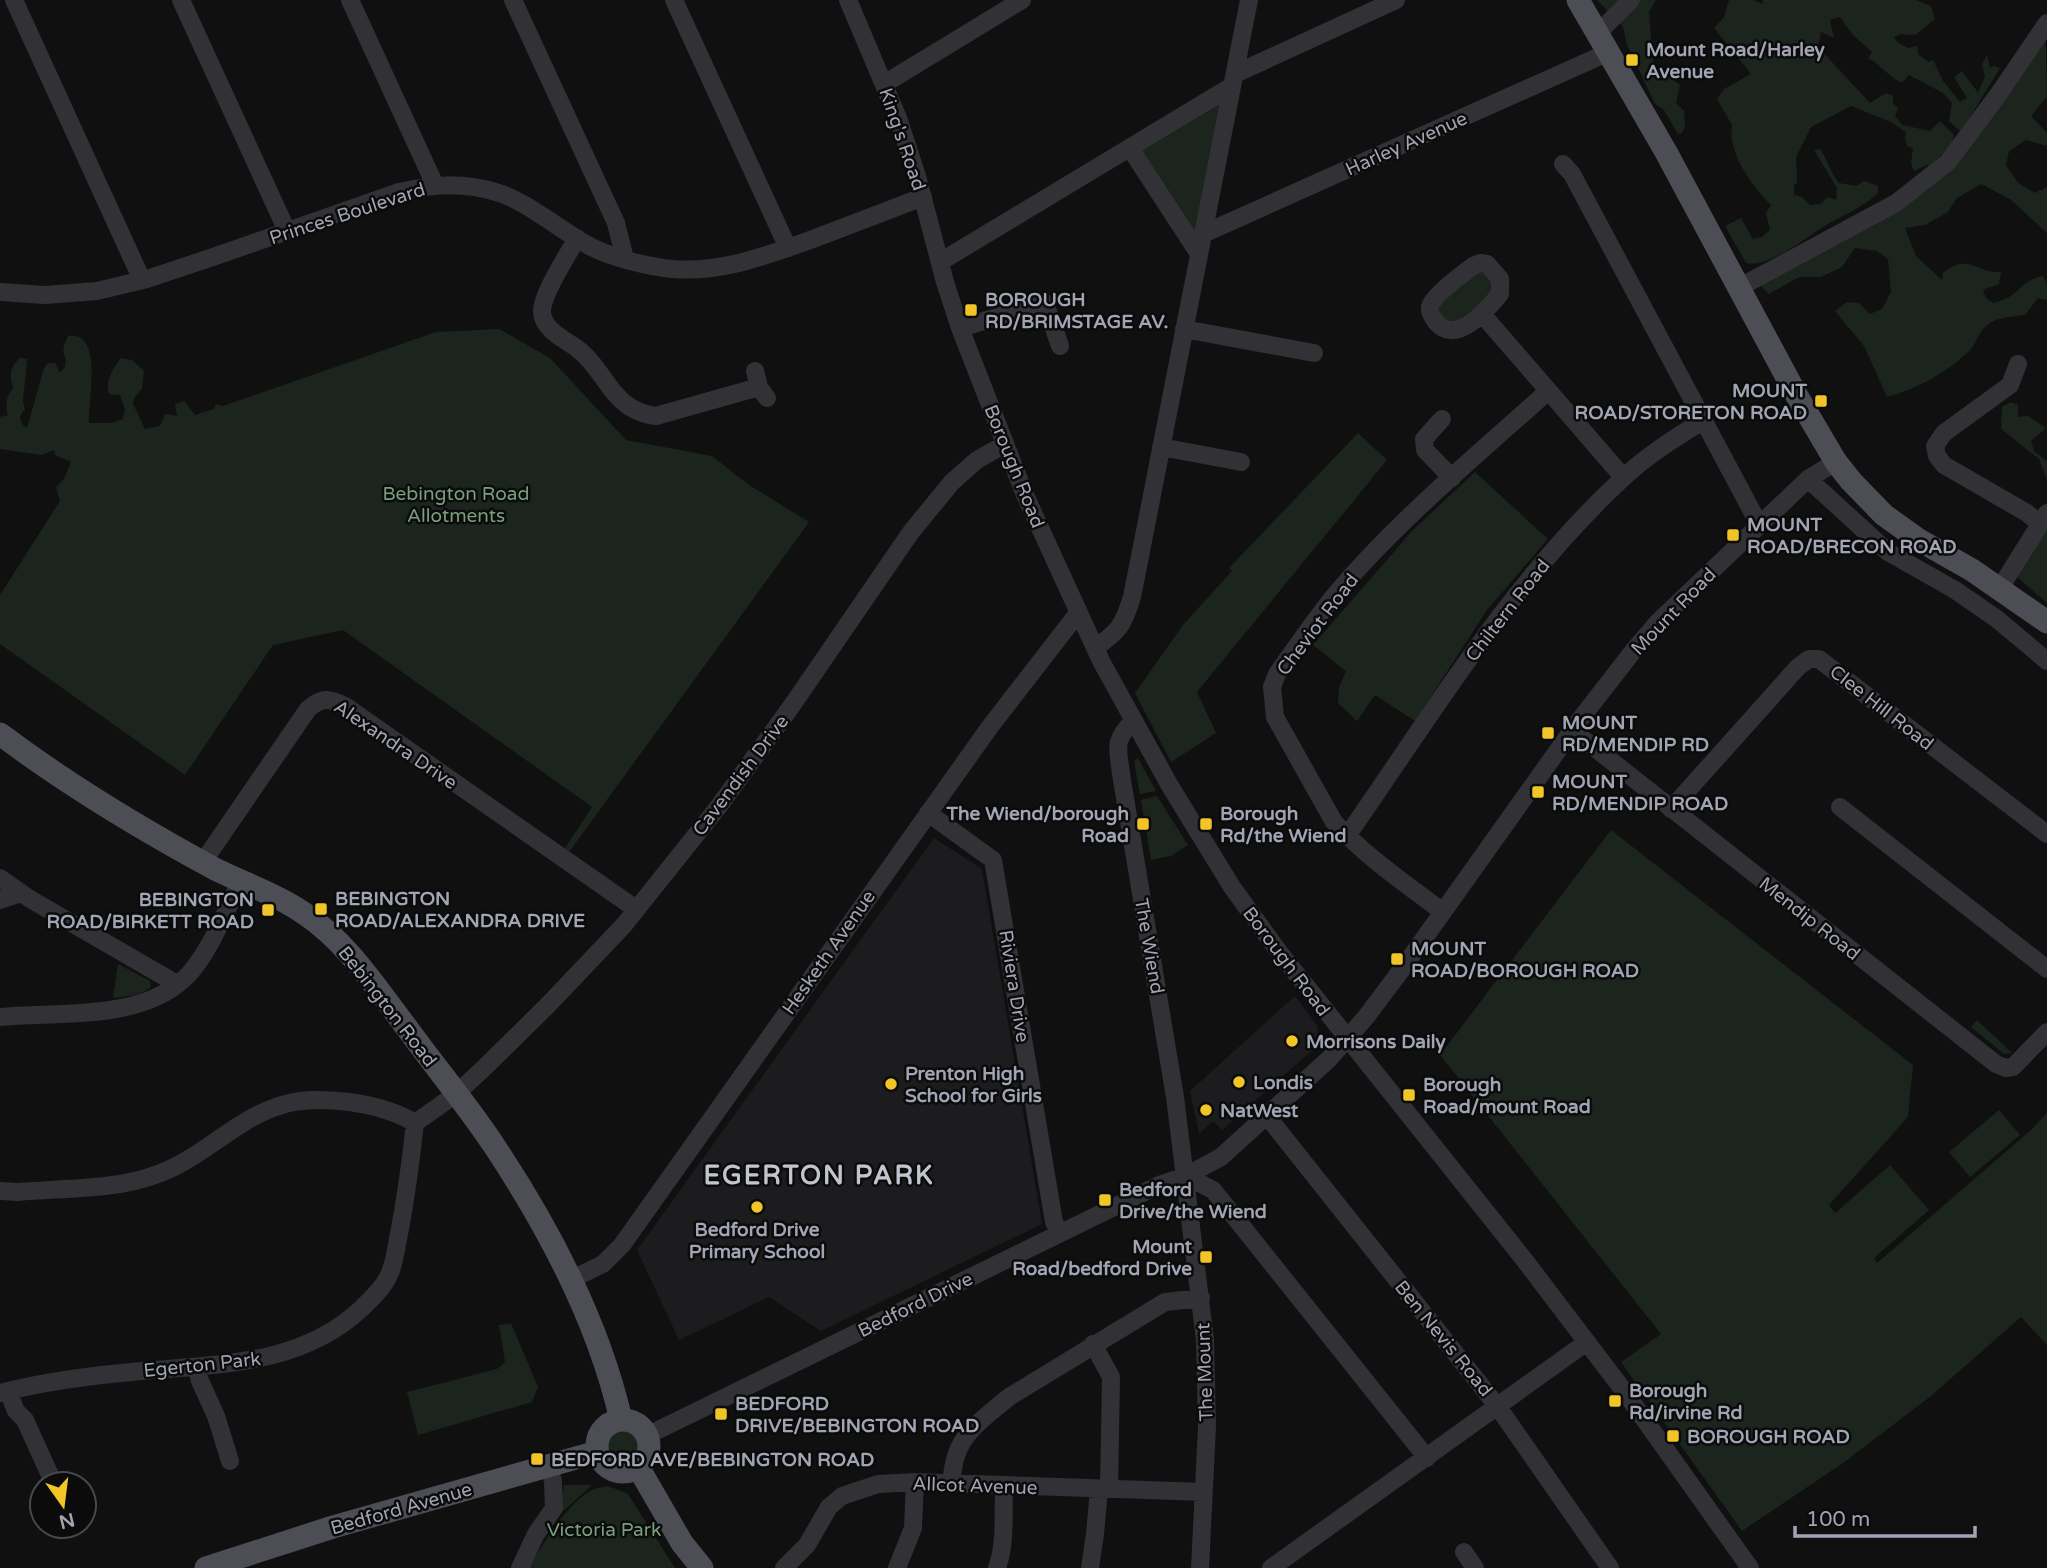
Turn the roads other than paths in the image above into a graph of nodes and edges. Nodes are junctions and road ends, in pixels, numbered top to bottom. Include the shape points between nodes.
1 (14, 0) edge
2 (181, 0) edge
3 (349, 0) edge
4 (513, 0) edge
5 (674, 0) edge
6 (848, 0) edge
7 (1022, 0) edge
8 (1396, 0) edge
9 (1578, 0) edge
10 (1631, 0) edge
11 (1248, 2) edge
12 (2047, 23) edge
13 (1604, 43) junction
14 (1234, 80) junction
15 (884, 84) junction
16 (1130, 148) junction
17 (1563, 164) dead end
18 (435, 185) junction
19 (923, 197) junction
20 (287, 232) junction
21 (1203, 234) junction
22 (577, 238) junction
23 (788, 248) junction
24 (1199, 254) junction
25 (625, 259) junction
26 (940, 262) junction
27 (142, 280) junction
28 (945, 282) joint
29 (1740, 287) junction
30 (0, 292) edge
31 (1482, 314) dead end
32 (960, 328) junction
33 (1184, 329) junction
34 (1060, 346) dead end
35 (1314, 353) dead end
36 (2018, 365) dead end
37 (760, 385) dead end
38 (1547, 392) junction
39 (1442, 419) dead end
40 (1704, 420) junction
41 (1005, 444) junction
42 (1161, 447) junction
43 (1241, 462) dead end
44 (1836, 462) junction
45 (1623, 477) junction
46 (1452, 478) junction
47 (1808, 479) junction
48 (2043, 518) edge
49 (1761, 523) junction
50 (2000, 588) junction
51 (1078, 613) junction
52 (2047, 622) edge
53 (1094, 648) junction
54 (2047, 661) edge
55 (1133, 721) junction
56 (1572, 730) junction
57 (0, 734) edge
58 (1840, 807) dead end
59 (1671, 809) junction
60 (928, 813) junction
61 (2047, 834) edge
62 (1347, 835) junction
63 (203, 862) junction
64 (0, 878) edge
65 (241, 881) junction
66 (21, 893) junction
67 (0, 900) edge
68 (636, 909) junction
69 (1443, 912) junction
70 (2047, 969) edge
71 (177, 984) junction
72 (0, 1017) edge
73 (2047, 1032) edge
74 (1347, 1039) junction
75 (456, 1094) junction
76 (1267, 1116) junction
77 (415, 1123) junction
78 (1186, 1176) junction
79 (0, 1191) edge
80 (1060, 1233) junction
81 (570, 1280) junction
82 (1201, 1298) junction
83 (1587, 1342) junction
84 (1093, 1344) junction
85 (197, 1368) junction
86 (4, 1392) edge
87 (1498, 1407) junction
88 (621, 1420) junction
89 (646, 1436) junction
90 (597, 1452) junction
91 (1427, 1458) junction
92 (230, 1461) dead end
93 (549, 1466) junction
94 (638, 1467) junction
95 (48, 1470) edge
96 (915, 1482) junction
97 (951, 1484) junction
98 (1004, 1487) junction
99 (1104, 1489) junction
100 (1204, 1492) junction
101 (206, 1568) edge
102 (520, 1568) edge
103 (702, 1568) edge
104 (785, 1568) edge
105 (897, 1568) edge
106 (997, 1568) edge
107 (1090, 1568) edge
108 (1200, 1568) edge
109 (1271, 1568) edge
110 (1610, 1568) edge
111 (1750, 1568) edge

1 - 27 street
2 - 20 street
3 - 18 street
4 - 25 street via 616,223
5 - 23 street
6 - 15 street, King's Road
7 - 15 street
8 - 14 street
9 - 13 main road
10 - 13 street
11 - 14 street
12 - 29 street via 1948,162 1896,203
13 - 21 street, Harley Avenue
13 - 29 main road
14 - 16 street
14 - 21 street
15 - 19 street, King's Road
16 - 24 street
16 - 26 street
17 - 40 street via 1573,174
18 - 20 street, Princes Boulevard via 399,192
18 - 22 street, Princes Boulevard via 501,193
19 - 23 street, Princes Boulevard
19 - 26 street, King's Road
20 - 27 street, Princes Boulevard
21 - 24 street
22 - 25 street, Princes Boulevard
22 - 37 street via 549,291 543,317 581,351 628,406 656,416
23 - 25 street, Princes Boulevard via 702,270
24 - 33 street
26 - 28 street, King's Road
27 - 30 street, Princes Boulevard via 84,292
28 - 32 street, Borough Road
29 - 44 main road
31 - 38 street
32 - 34 street via 1045,303
32 - 41 street, Borough Road
33 - 35 street
33 - 42 street
36 - 48 street via 2010,384 1944,433 1935,446 1944,465
38 - 45 street
38 - 46 street, Cheviot Road
39 - 46 street via 1424,439 1425,450
40 - 45 street, Chiltern Road
40 - 49 street
41 - 51 street, Borough Road
41 - 68 street, Cavendish Drive via 952,482 911,532 719,806
42 - 43 street
42 - 53 street via 1125,622
44 - 47 street, Mount Road
44 - 50 main road via 1884,515
45 - 62 street, Chiltern Road via 1489,628
46 - 62 street, Cheviot Road via 1334,597 1272,687 1275,717 1334,822
47 - 49 street, Mount Road
47 - 54 street via 1888,552 1955,590
48 - 50 street
49 - 56 street, Mount Road via 1659,621
50 - 52 main road
51 - 53 street, Borough Road
51 - 60 street, Hesketh Avenue
53 - 55 street, Borough Road
55 - 74 street, Borough Road via 1232,887
55 - 78 street, The Wiend via 1120,734 1121,775
56 - 59 street, Mendip Road
56 - 69 street, Mount Road
57 - 63 main road, Bebington Road via 99,802
58 - 70 street
59 - 61 street, Clee Hill Road via 1798,667 1808,659 1819,659
59 - 73 street, Mendip Road via 1996,1064 2013,1067
60 - 80 street, Riviera Drive via 993,860 1054,1222
60 - 81 street, Hesketh Avenue via 622,1245 603,1264
62 - 69 street, Cheviot Road
63 - 65 main road, Bebington Road
63 - 68 street, Alexandra Drive via 308,709 325,698 345,706
64 - 66 street
65 - 71 street via 204,953
65 - 75 main road, Bebington Road via 305,914 329,933
66 - 67 street
66 - 71 street
68 - 75 street, Cavendish Drive via 547,1006
69 - 74 street, Mount Road
71 - 72 street via 150,1001 127,1007
74 - 76 street, Mount Road
74 - 83 street, Borough Road
75 - 77 street
75 - 81 main road, Bebington Road via 530,1204
76 - 78 street, Mount Road via 1221,1157
76 - 87 street, Ben Nevis Road
77 - 79 street via 375,1106 301,1101 275,1107 184,1164 129,1184
77 - 85 street, Egerton Park via 407,1192 389,1276 369,1301 346,1323 287,1353
78 - 80 street, Bedford Drive
78 - 82 street, The Mount
78 - 91 street via 1211,1189
80 - 89 street, Bedford Drive
81 - 88 main road, Bebington Road via 602,1353
82 - 84 street via 1165,1303
82 - 100 street, The Mount via 1207,1383
83 - 87 street
83 - 111 street, Borough Road
84 - 97 street via 986,1416 956,1455
84 - 99 street via 1111,1377
85 - 86 street, Egerton Park via 34,1384
85 - 92 street
86 - 95 street via 25,1420
87 - 91 street
87 - 110 street, Ben Nevis Road
88 - 89 main road via 638,1425
88 - 90 main road via 603,1430
89 - 94 main road via 649,1448
90 - 93 main road, Bedford Avenue
90 - 94 main road via 614,1471
91 - 109 street
93 - 101 main road, Bedford Avenue
93 - 102 street via 554,1508
94 - 103 main road via 682,1543
96 - 97 street, Allcot Avenue
96 - 104 street, Allcot Avenue via 878,1484 842,1496
96 - 105 street via 913,1528
97 - 98 street, Allcot Avenue
98 - 99 street, Allcot Avenue
98 - 106 street
99 - 100 street, Allcot Avenue
99 - 107 street
100 - 108 street, The Mount

